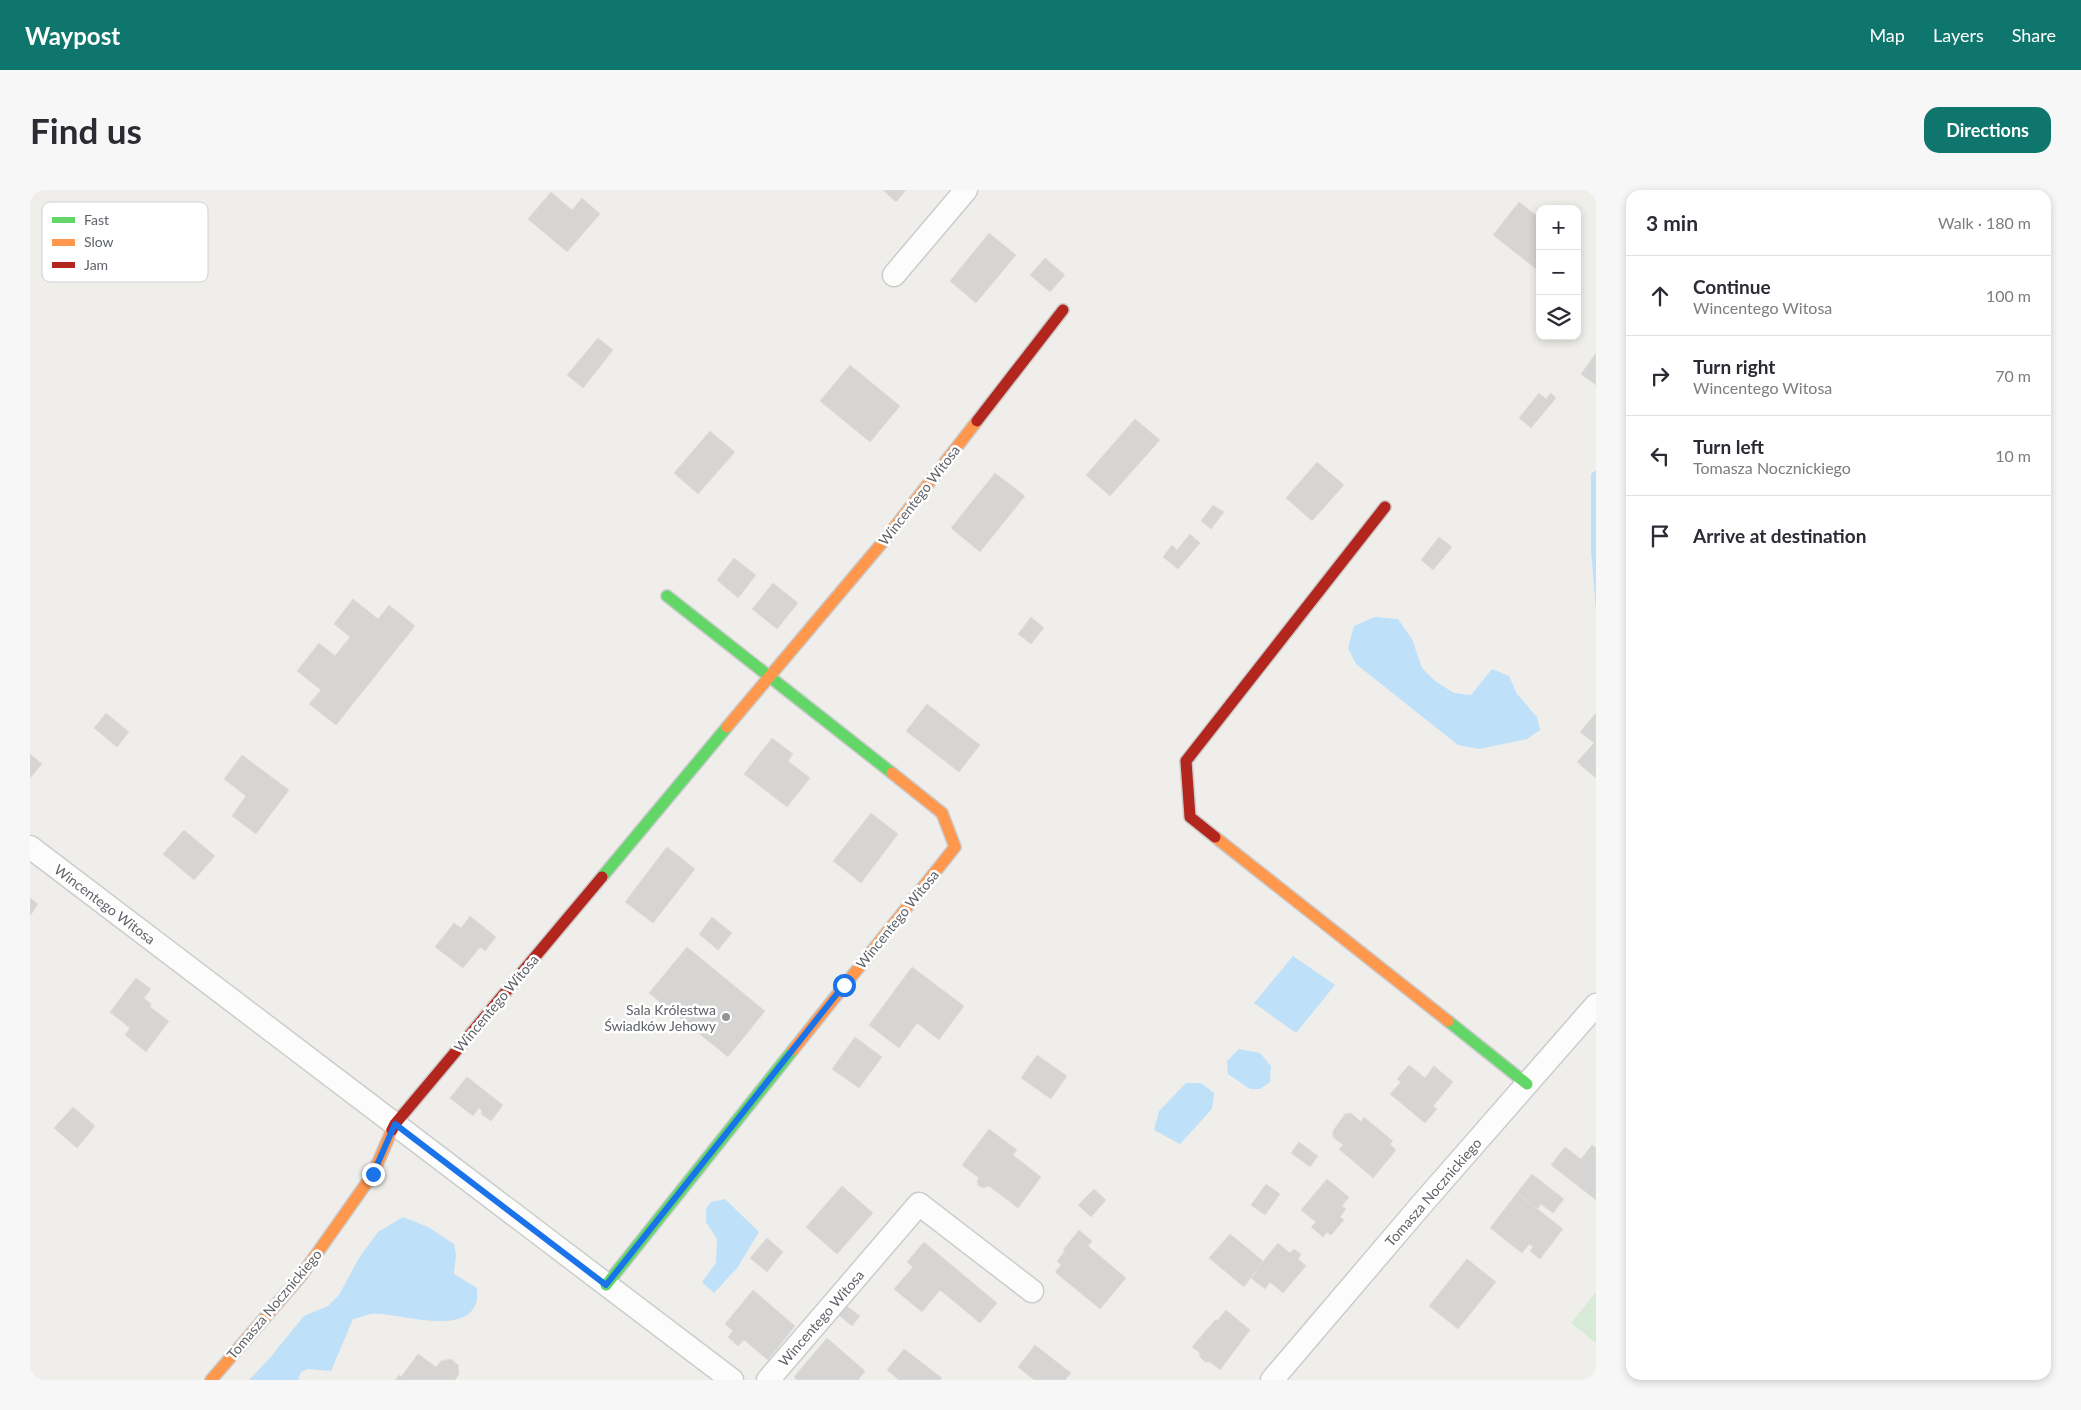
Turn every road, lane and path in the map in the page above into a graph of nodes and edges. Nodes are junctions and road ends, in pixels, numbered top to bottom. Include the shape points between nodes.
1 (966, 190) edge
2 (894, 274) dead end
3 (1063, 310) dead end
4 (1385, 507) dead end
5 (668, 596) dead end
6 (770, 676) junction
7 (30, 847) edge
8 (1596, 1005) edge
9 (1527, 1084) junction
10 (395, 1124) junction
11 (606, 1285) junction
12 (1032, 1291) dead end
13 (211, 1380) edge
14 (732, 1380) edge
15 (768, 1380) edge
16 (1272, 1380) edge

1 - 2 street
3 - 6 street, Wincentego Witosa via 886,537
4 - 9 street via 1186,760 1190,817
5 - 6 street, Wincentego Witosa
6 - 10 street, Wincentego Witosa
6 - 11 street, Wincentego Witosa via 942,813 955,848
7 - 10 street, Wincentego Witosa
8 - 9 street, Tomasza Nocznickiego
9 - 16 street, Tomasza Nocznickiego
10 - 11 street, Wincentego Witosa
10 - 13 street, Tomasza Nocznickiego via 373,1174 301,1276
11 - 14 street, Wincentego Witosa
12 - 15 street, Wincentego Witosa via 919,1204

